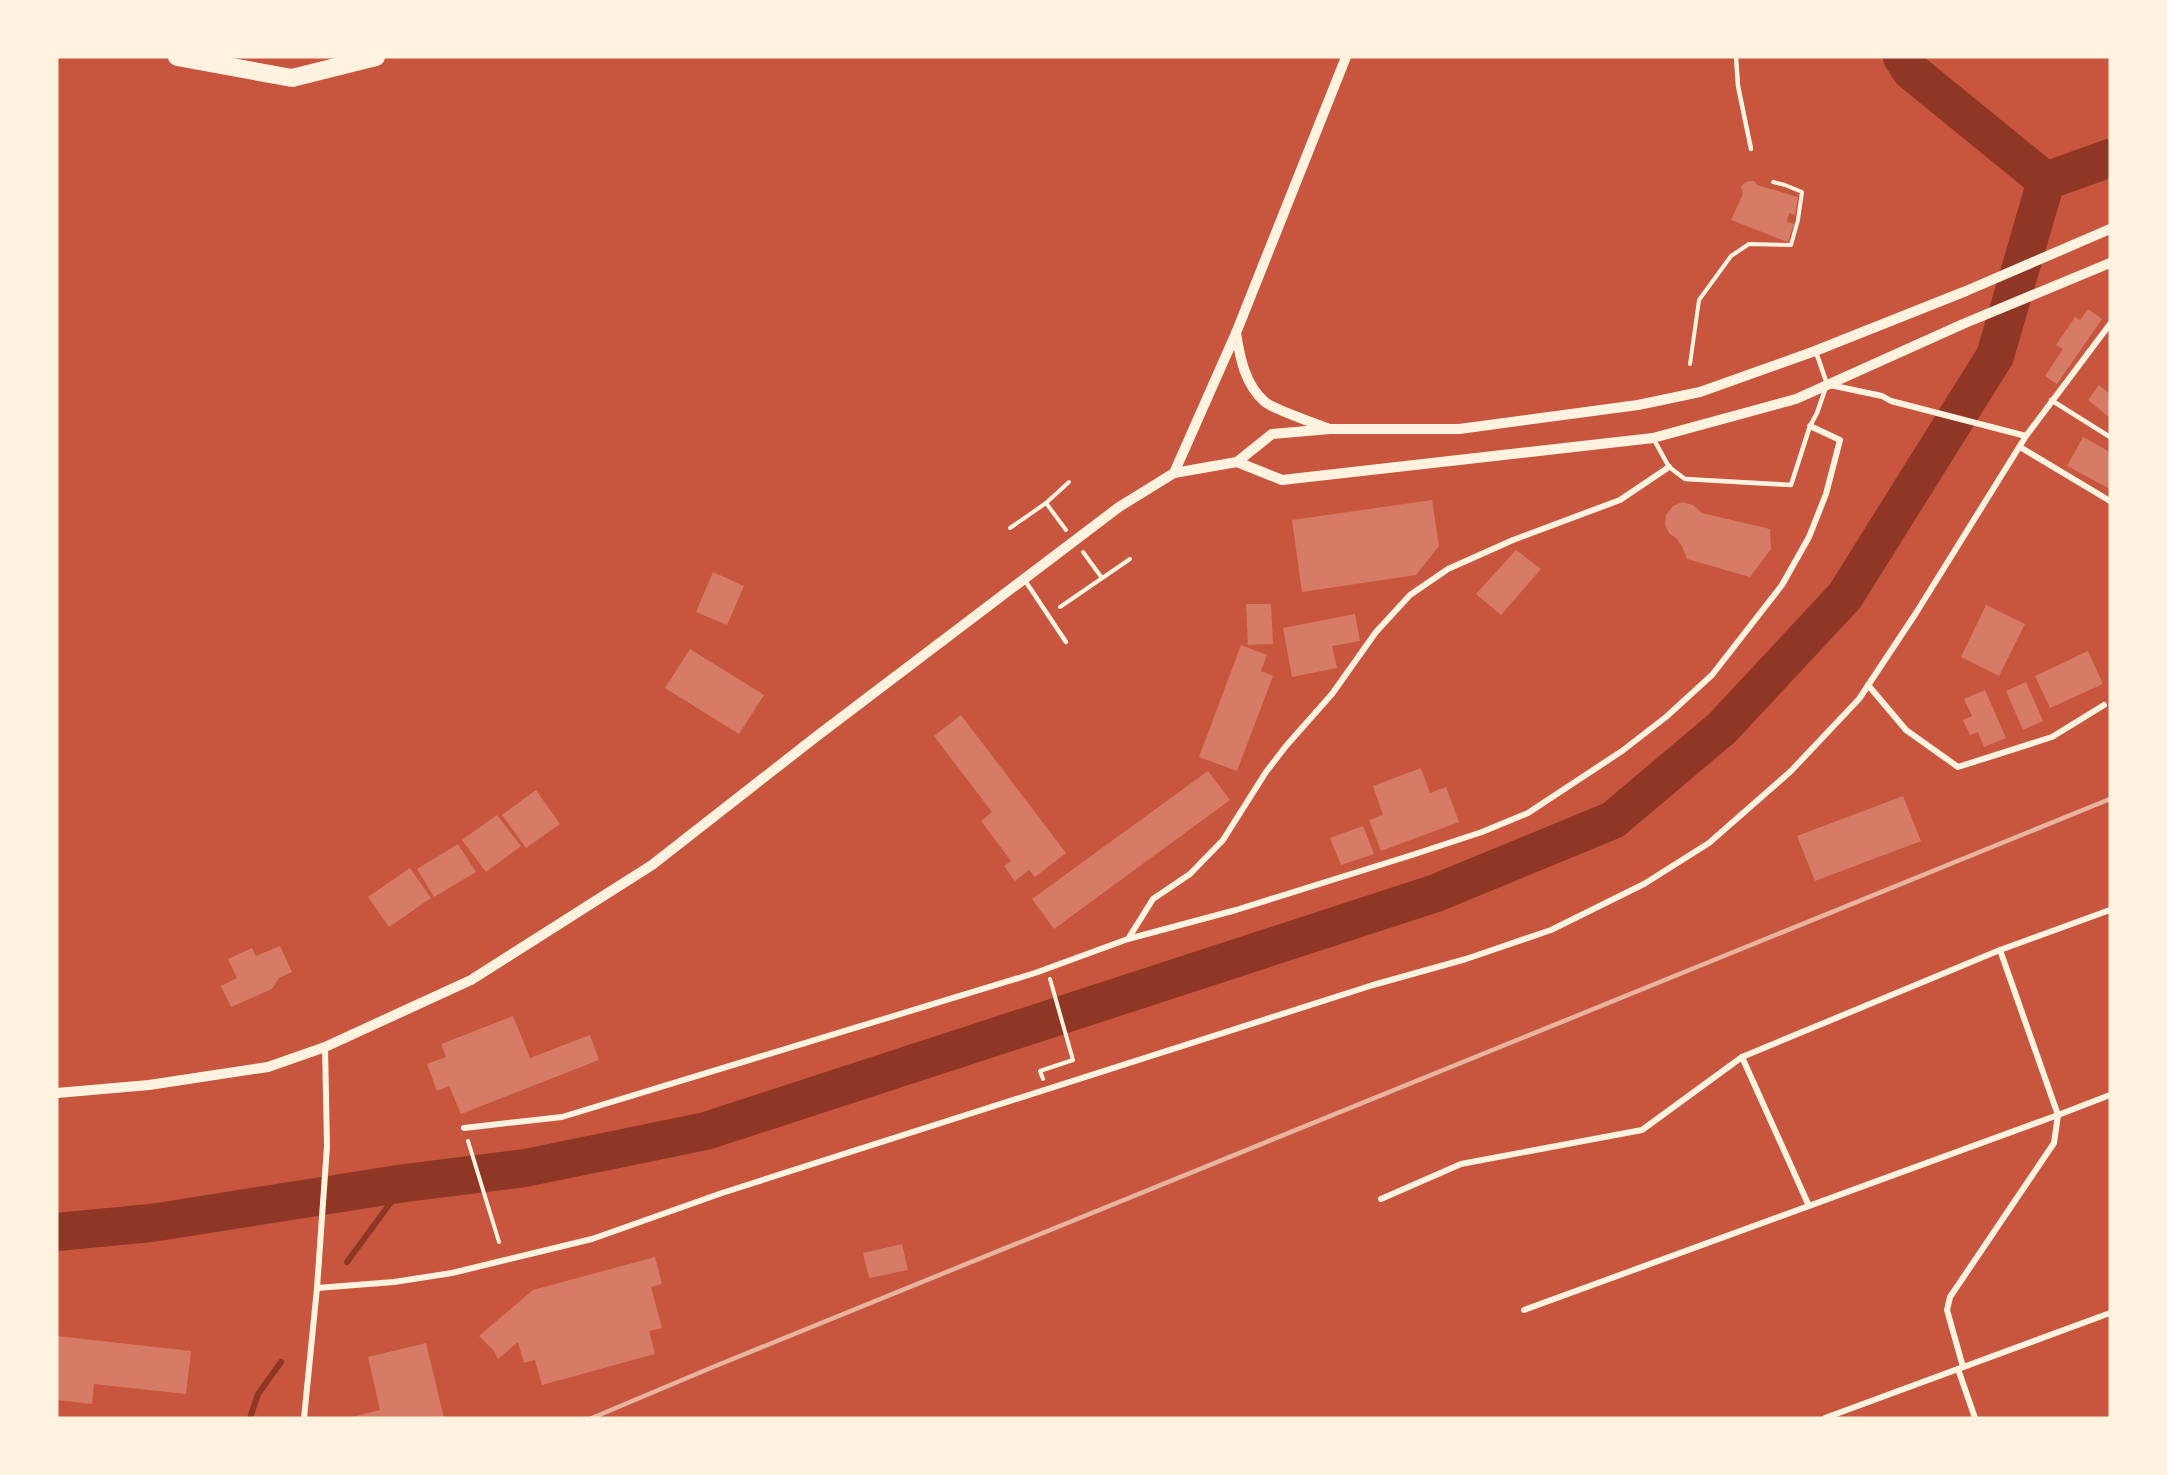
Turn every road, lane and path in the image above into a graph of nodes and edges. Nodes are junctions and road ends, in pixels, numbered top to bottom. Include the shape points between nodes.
1 (177, 57) edge
2 (376, 57) edge
3 (1346, 57) edge
4 (1736, 57) edge
5 (1751, 149) dead end
6 (1773, 182) dead end
7 (2110, 230) edge
8 (2110, 262) edge
9 (2110, 324) edge
10 (1236, 333) junction
11 (1815, 351) junction
12 (1690, 364) dead end
13 (1827, 384) junction
14 (2051, 400) junction
15 (1810, 426) junction
16 (1330, 429) junction
17 (2026, 436) junction
18 (2110, 437) edge
19 (1653, 438) junction
20 (2020, 447) junction
21 (1237, 462) junction
22 (1669, 467) junction
23 (1174, 473) junction
24 (1069, 482) dead end
25 (2110, 501) edge
26 (1010, 528) dead end
27 (1130, 559) dead end
28 (1024, 579) junction
29 (1060, 607) dead end
30 (1066, 642) dead end
31 (1868, 685) junction
32 (2104, 705) dead end
33 (2110, 910) edge
34 (1128, 939) junction
35 (2000, 950) junction
36 (1050, 978) dead end
37 (325, 1047) junction
38 (1742, 1057) junction
39 (1040, 1071) dead end
40 (57, 1093) edge
41 (2110, 1095) edge
42 (2058, 1115) junction
43 (464, 1128) joint
44 (1381, 1199) dead end
45 (1809, 1206) junction
46 (499, 1242) dead end
47 (317, 1288) junction
48 (1524, 1310) dead end
49 (2110, 1313) edge
50 (1960, 1368) junction
51 (304, 1418) edge
52 (1825, 1418) edge
53 (1975, 1418) edge

1 - 2 highway via 292,78
3 - 10 street
4 - 5 lane
6 - 12 path via 1802,192 1791,245 1749,244 1731,256 1700,300
7 - 11 street
8 - 13 street
9 - 14 street
10 - 16 street via 1241,364 1266,404
10 - 23 street
11 - 13 lane
11 - 16 street via 1700,392 1638,405 1459,429
13 - 15 lane
13 - 17 street
13 - 19 street via 1796,399
14 - 17 street
14 - 18 lane
15 - 22 lane via 1791,485 1685,479
15 - 34 street via 1840,440 1826,494 1782,585 1712,675 1622,751 1528,813 1482,832 1236,910
16 - 21 street via 1272,434
17 - 20 street
19 - 21 street via 1282,480
19 - 22 lane
20 - 25 street
20 - 31 street
21 - 23 street
22 - 34 street via 1620,500 1448,569 1410,595 1376,632 1332,694 1266,772 1222,840 1190,874 1153,899
23 - 28 street via 1119,507
24 - 26 path
27 - 29 path
28 - 30 lane
28 - 37 street via 652,865 471,980
31 - 32 street via 1906,730 1958,767 2052,737
31 - 47 street via 1791,771 1709,843 1644,884 1551,930 722,1193 592,1239 452,1274
33 - 35 street
34 - 43 street via 1035,973 562,1117
35 - 38 street
35 - 42 street
36 - 39 path via 1073,1060
37 - 40 street via 268,1067 149,1085
37 - 47 street via 327,1146
38 - 44 street via 1642,1130 1461,1164
38 - 45 street
41 - 42 street
42 - 45 street
42 - 50 street via 2054,1143 1950,1298 1947,1310
43 - 46 path
45 - 48 street
47 - 51 street
49 - 50 street
50 - 52 street
50 - 53 street

